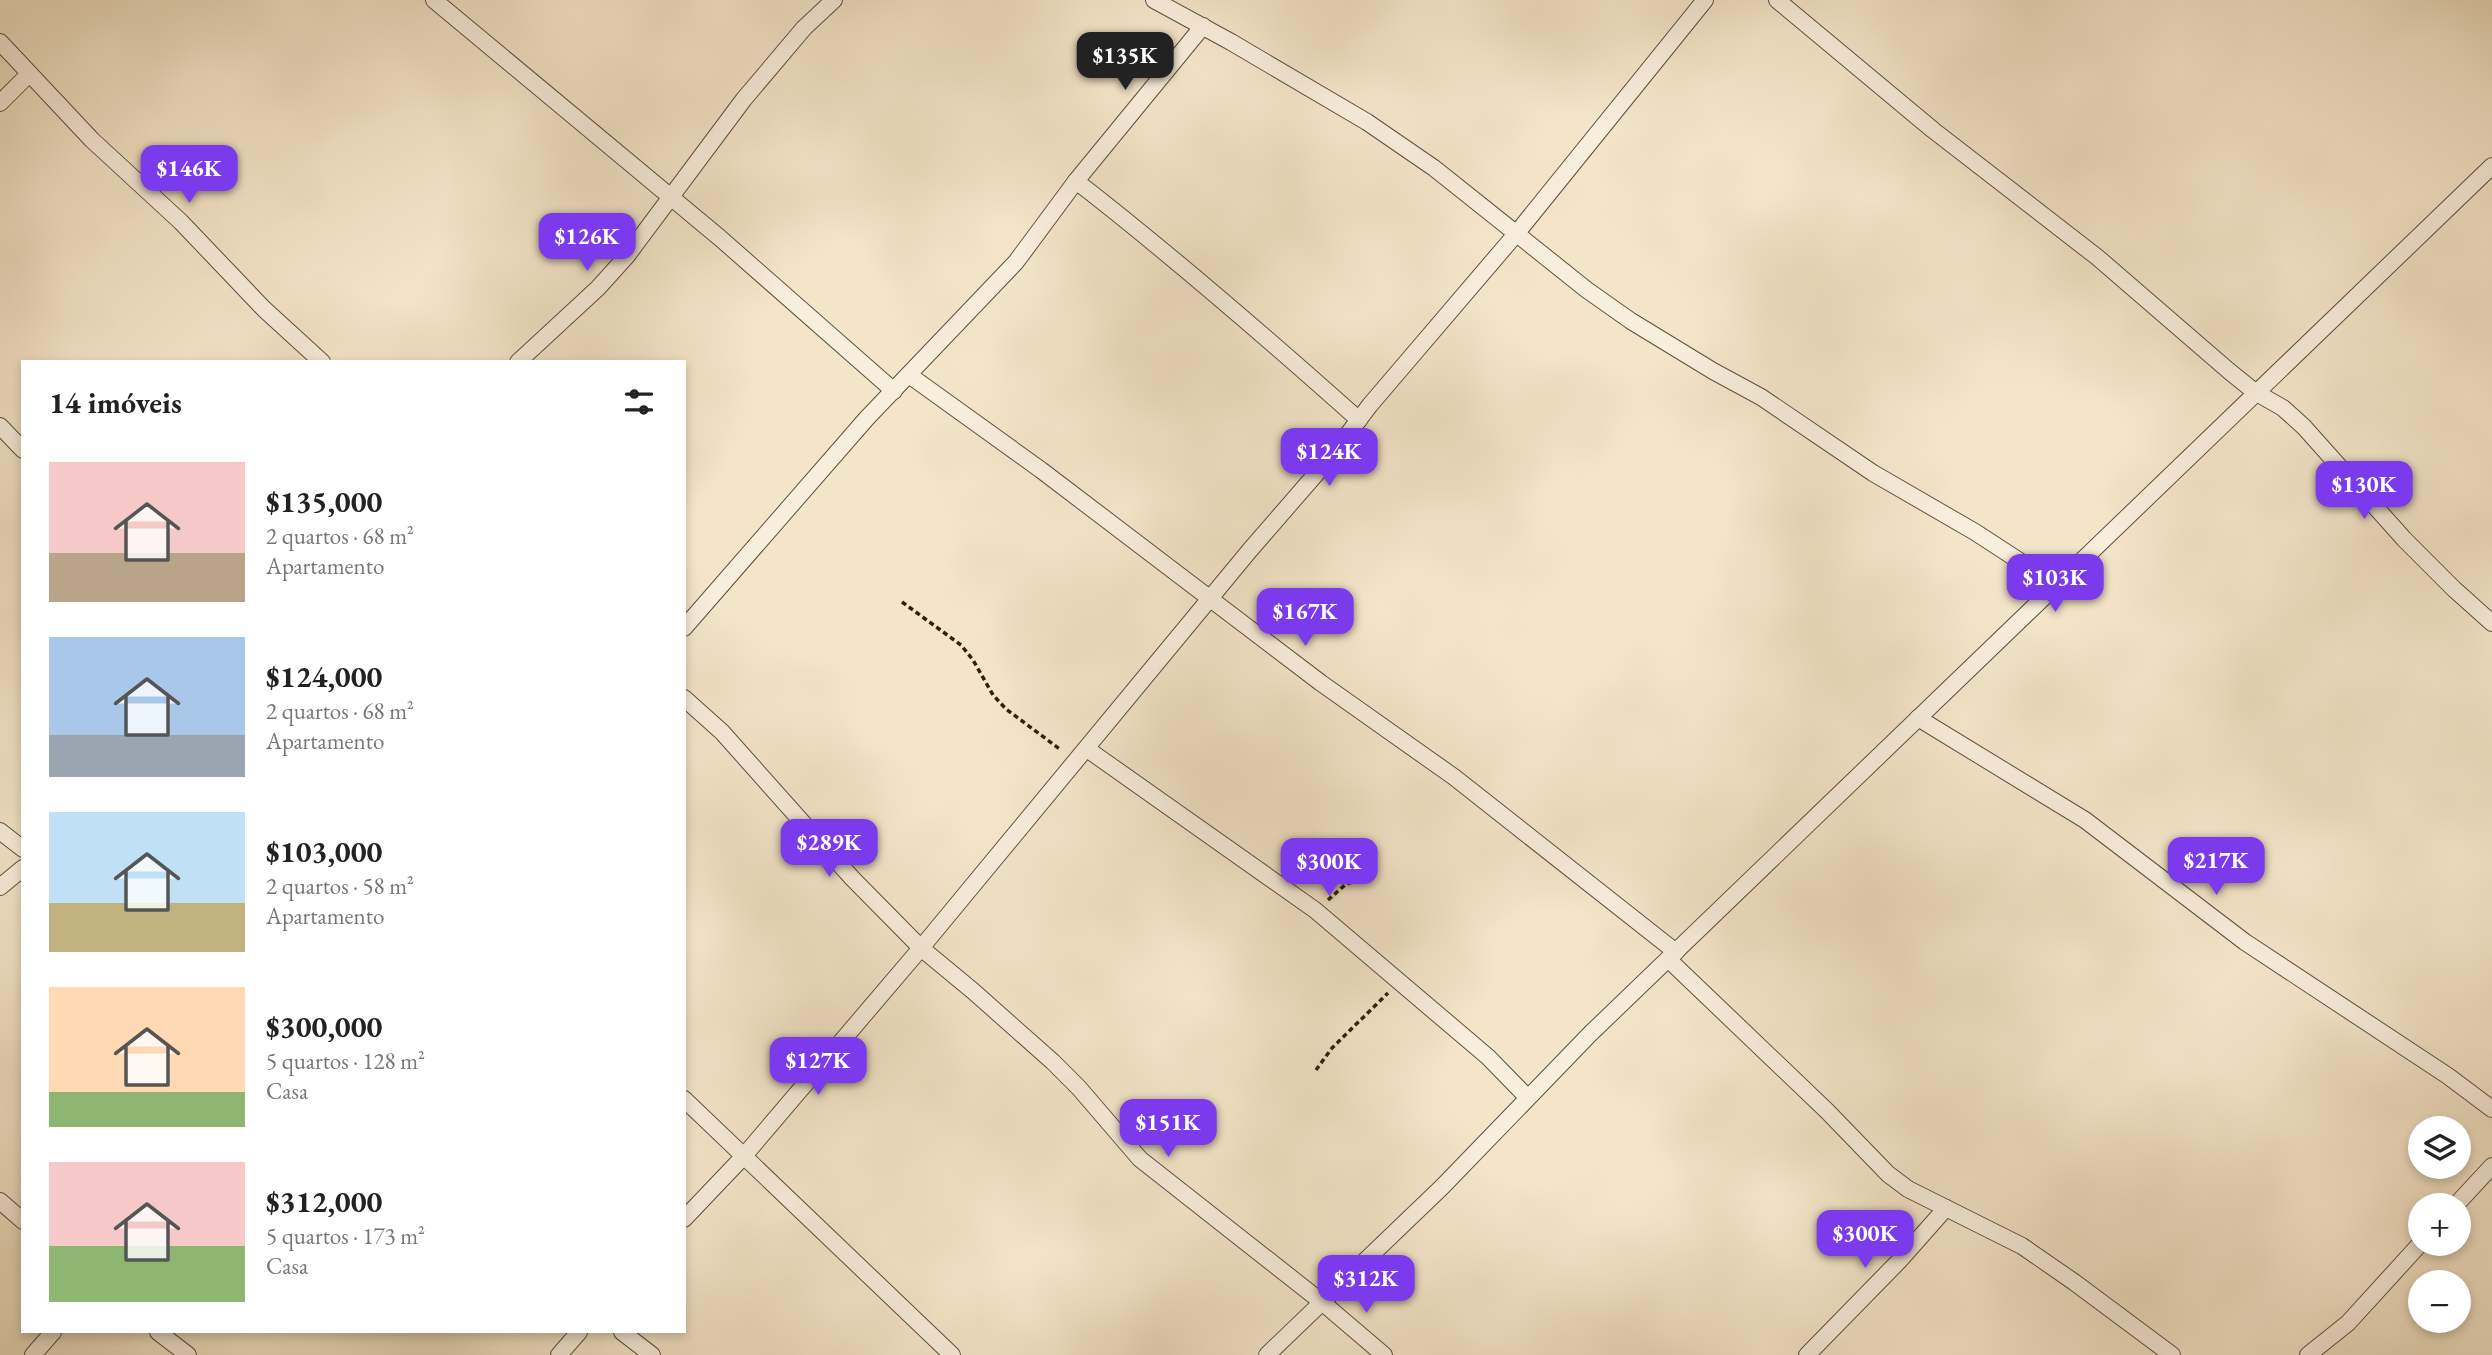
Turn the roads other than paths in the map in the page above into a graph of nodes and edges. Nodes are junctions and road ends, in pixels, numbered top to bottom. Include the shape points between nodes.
1 (435, 0) edge
2 (834, 0) edge
3 (1154, 0) edge
4 (1705, 0) edge
5 (1777, 0) edge
6 (1203, 26) junction
7 (0, 42) edge
8 (29, 74) junction
9 (0, 103) edge
10 (2492, 166) edge
11 (1076, 181) junction
12 (671, 196) junction
13 (1516, 233) junction
14 (320, 360) edge
15 (520, 360) edge
16 (909, 375) junction
17 (894, 391) junction
18 (2255, 392) junction
19 (1359, 420) junction
20 (0, 426) edge
21 (21, 448) edge
22 (2055, 589) junction
23 (1211, 599) junction
24 (2492, 623) edge
25 (686, 626) edge
26 (686, 700) edge
27 (1918, 718) junction
28 (1082, 756) junction
29 (0, 831) edge
30 (21, 847) edge
31 (21, 870) edge
32 (0, 887) edge
33 (921, 948) junction
34 (1672, 956) junction
35 (1527, 1097) junction
36 (686, 1100) edge
37 (2492, 1109) edge
38 (743, 1157) junction
39 (2492, 1166) edge
40 (2467, 1193) edge
41 (0, 1201) edge
42 (1946, 1208) junction
43 (686, 1217) edge
44 (21, 1219) edge
45 (2409, 1256) edge
46 (1323, 1303) junction
47 (52, 1333) edge
48 (159, 1333) edge
49 (578, 1333) edge
50 (623, 1333) edge
51 (33, 1355) edge
52 (188, 1355) edge
53 (559, 1355) edge
54 (652, 1355) edge
55 (953, 1355) edge
56 (1266, 1355) edge
57 (1384, 1355) edge
58 (1807, 1355) edge
59 (2172, 1355) edge
60 (2308, 1355) edge

1 - 12 street
2 - 12 street via 804,27 744,99
3 - 6 street
4 - 13 street
5 - 18 street via 1933,130 2097,257
6 - 11 street
6 - 13 street via 1367,122
7 - 8 street
8 - 9 street
8 - 14 street
10 - 18 street
11 - 16 street via 1016,262
11 - 19 street
12 - 15 street via 598,288
12 - 17 street
13 - 19 street
13 - 22 street via 1631,321 1975,532
16 - 17 street
16 - 23 street
17 - 25 street
18 - 22 street
18 - 24 street via 2304,426 2404,539
19 - 23 street
20 - 21 street
22 - 27 street
23 - 28 street
23 - 34 street via 1454,777
26 - 33 street via 722,732
27 - 34 street
27 - 37 street via 2085,820 2245,942
28 - 33 street
28 - 35 street via 1315,910 1488,1057
29 - 30 street
31 - 32 street
33 - 38 street
33 - 46 street via 1053,1062 1140,1159
34 - 35 street
34 - 42 street via 1888,1174
35 - 46 street
36 - 38 street
38 - 43 street
38 - 55 street
39 - 40 street
41 - 44 street
42 - 58 street
42 - 59 street via 2022,1246
45 - 60 street via 2348,1323
46 - 56 street
46 - 57 street
47 - 51 street
48 - 52 street
49 - 53 street
50 - 54 street

